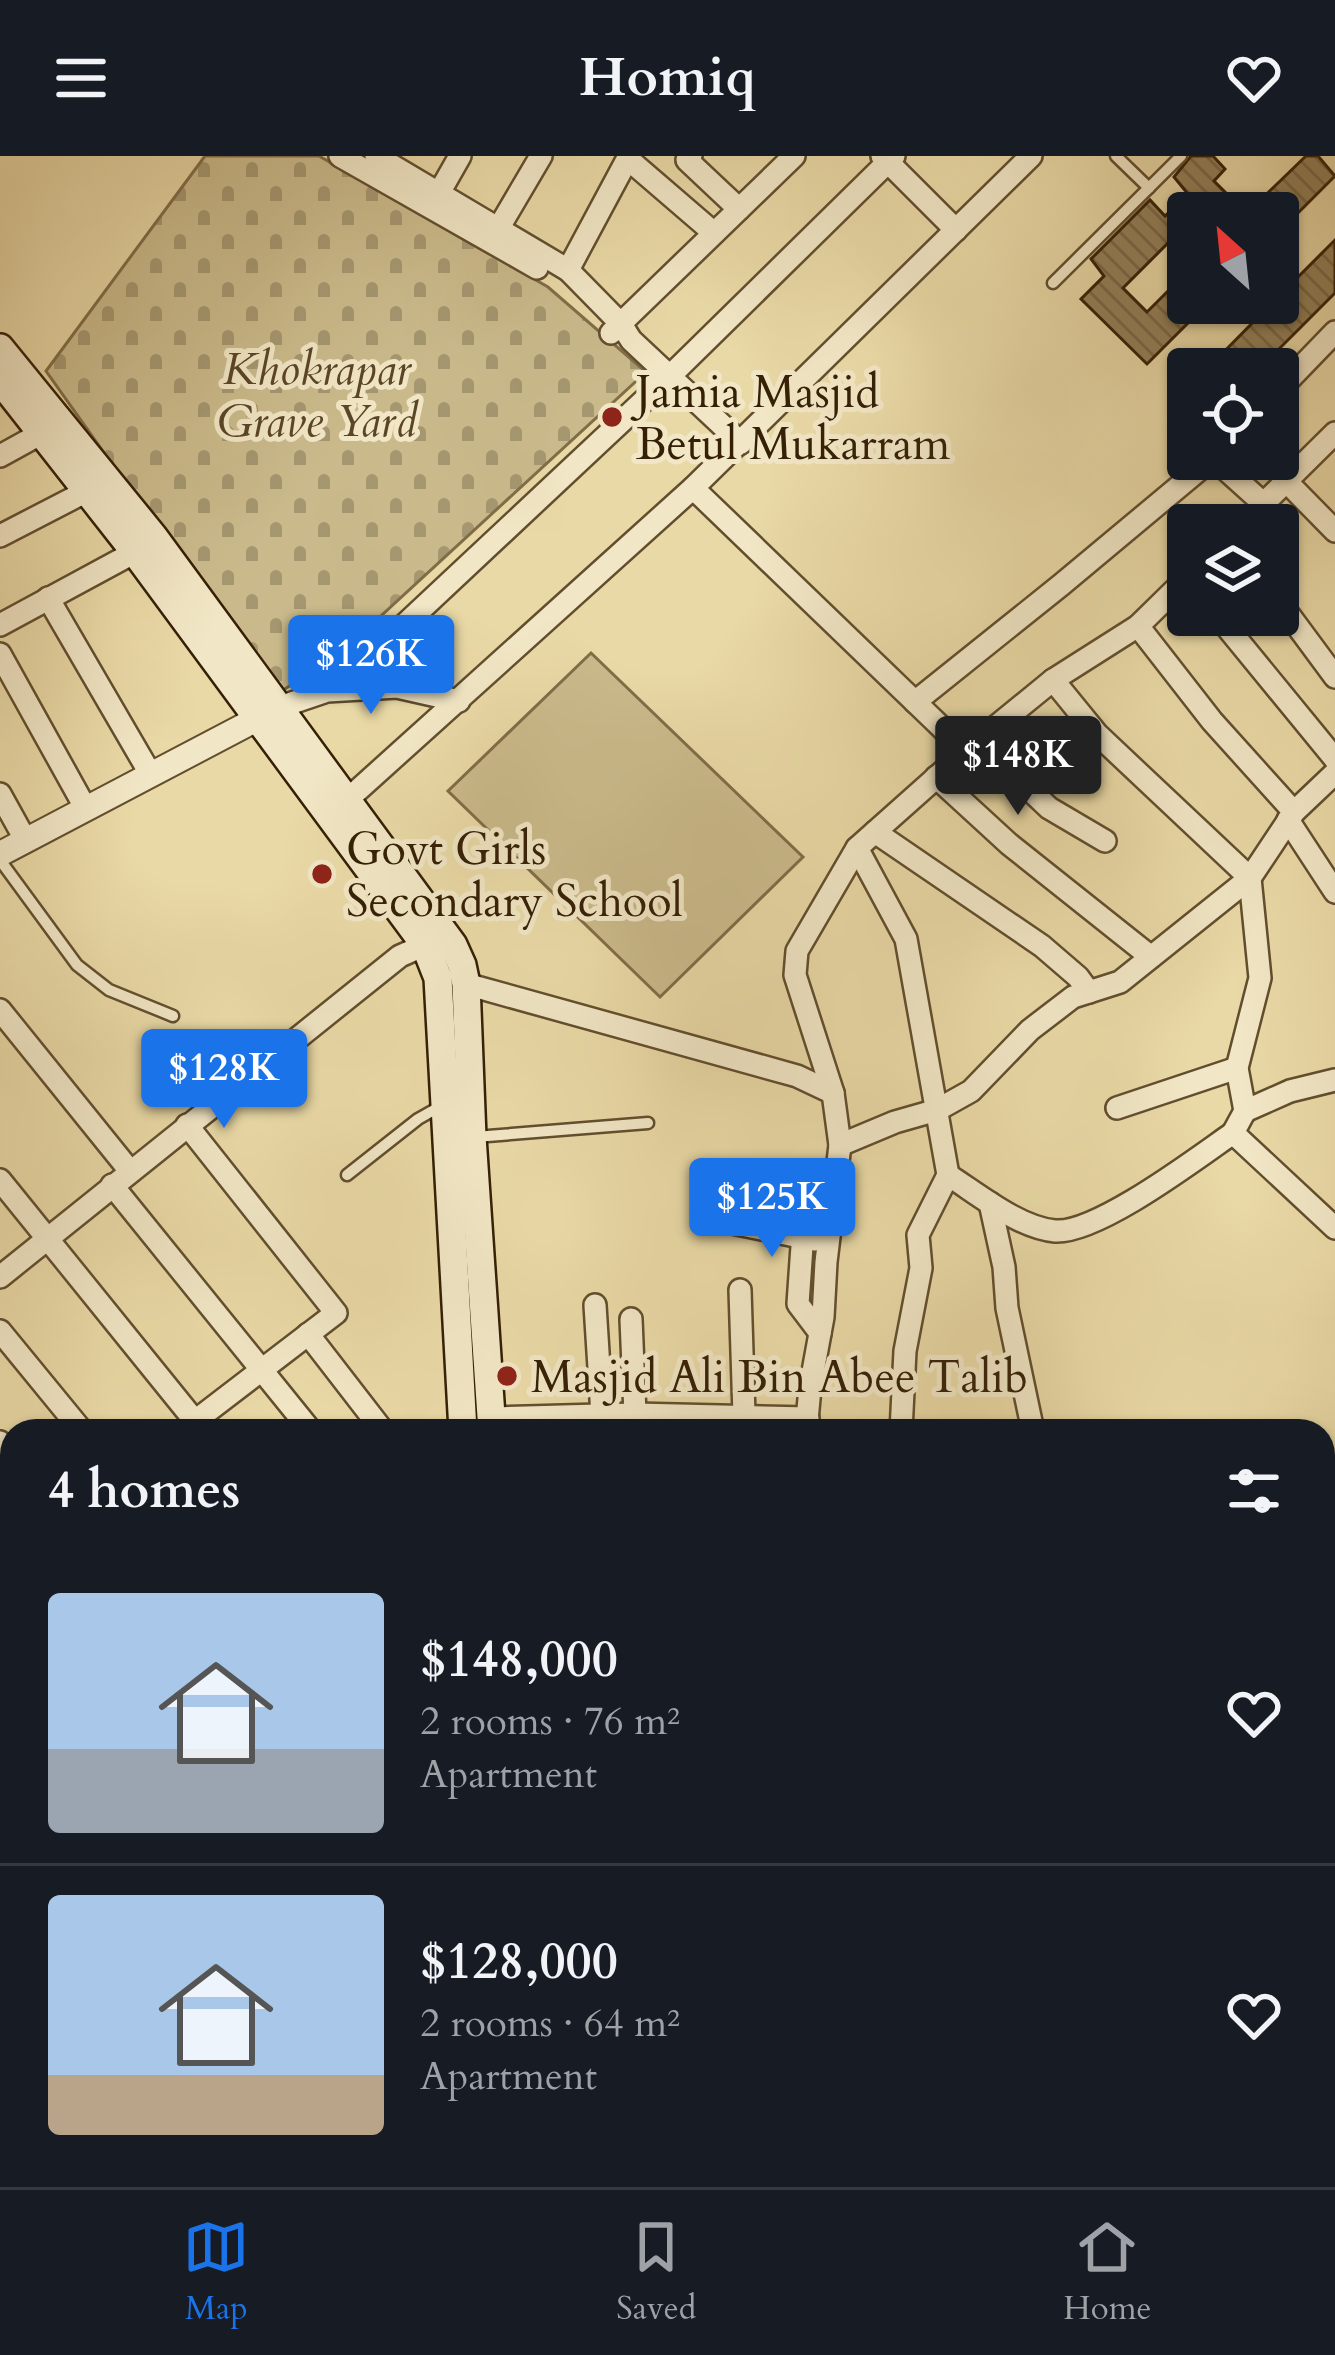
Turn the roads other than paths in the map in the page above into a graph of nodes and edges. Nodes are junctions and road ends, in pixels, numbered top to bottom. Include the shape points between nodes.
1 (340, 156) edge
2 (377, 156) edge
3 (460, 156) edge
4 (542, 156) edge
5 (691, 156) edge
6 (794, 156) edge
7 (1031, 156) edge
8 (1116, 156) edge
9 (1180, 156) edge
10 (628, 158) edge
11 (888, 158) edge
12 (1149, 188) junction
13 (439, 193) junction
14 (739, 209) junction
15 (498, 229) junction
16 (956, 230) junction
17 (714, 233) junction
18 (568, 270) junction
19 (1053, 283) dead end
20 (1335, 332) edge
21 (621, 333) junction
22 (0, 348) edge
23 (1299, 369) edge
24 (669, 377) junction
25 (0, 380) edge
26 (1335, 433) edge
27 (40, 434) junction
28 (740, 443) junction
29 (0, 456) edge
30 (1188, 480) edge
31 (1237, 480) edge
32 (1286, 481) junction
33 (693, 488) junction
34 (86, 492) junction
35 (1264, 503) joint
36 (1335, 530) edge
37 (0, 536) edge
38 (135, 552) junction
39 (48, 598) junction
40 (1167, 598) edge
41 (0, 625) edge
42 (1138, 626) junction
43 (1299, 628) edge
44 (1234, 636) edge
45 (0, 654) edge
46 (1335, 677) edge
47 (1053, 680) junction
48 (374, 688) junction
49 (460, 701) junction
50 (915, 702) junction
51 (269, 713) junction
52 (986, 735) junction
53 (966, 751) junction
54 (1335, 759) edge
55 (1335, 773) edge
56 (151, 775) junction
57 (936, 777) junction
58 (0, 794) edge
59 (339, 807) junction
60 (86, 809) junction
61 (1291, 816) junction
62 (875, 832) junction
63 (26, 841) junction
64 (1106, 842) dead end
65 (856, 848) junction
66 (0, 857) edge
67 (1250, 878) junction
68 (1335, 892) edge
69 (424, 945) junction
70 (1150, 957) junction
71 (466, 984) junction
72 (1090, 992) junction
73 (0, 1010) edge
74 (173, 1016) dead end
75 (1237, 1068) junction
76 (1335, 1080) edge
77 (832, 1093) junction
78 (446, 1103) junction
79 (1117, 1108) dead end
80 (937, 1110) junction
81 (1245, 1112) junction
82 (648, 1123) dead end
83 (187, 1125) junction
84 (1233, 1133) junction
85 (472, 1137) junction
86 (840, 1145) junction
87 (949, 1174) junction
88 (347, 1175) dead end
89 (121, 1178) junction
90 (0, 1180) edge
91 (836, 1180) junction
92 (990, 1203) junction
93 (464, 1211) junction
94 (727, 1222) dead end
95 (1335, 1228) edge
96 (48, 1237) junction
97 (803, 1238) junction
98 (828, 1242) junction
99 (0, 1277) edge
100 (740, 1290) dead end
101 (595, 1305) dead end
102 (631, 1319) dead end
103 (0, 1331) edge
104 (820, 1333) junction
105 (308, 1334) junction
106 (262, 1370) junction
107 (744, 1415) junction
108 (72, 1419) edge
109 (187, 1419) edge
110 (205, 1419) edge
111 (301, 1419) edge
112 (374, 1419) edge
113 (463, 1419) edge
114 (491, 1419) edge
115 (616, 1419) edge
116 (769, 1419) edge
117 (807, 1419) edge
118 (902, 1419) edge
119 (1030, 1419) edge

1 - 21 street via 552,277
2 - 13 street
3 - 13 street
4 - 15 street
5 - 14 street
6 - 14 street
7 - 16 street
8 - 12 lane
9 - 12 lane
10 - 17 street
10 - 18 street
11 - 16 street
11 - 24 street
12 - 19 lane
13 - 15 street
14 - 17 street
15 - 18 street
16 - 28 street
17 - 21 street
18 - 21 street
20 - 23 street
21 - 24 street
22 - 51 main road via 153,536
24 - 28 street
24 - 48 street via 384,644
25 - 27 main road
26 - 32 street
27 - 29 street
27 - 34 main road
28 - 33 street
30 - 50 street
31 - 35 street
32 - 35 street
32 - 36 street
33 - 49 street
33 - 50 street
34 - 37 street
34 - 38 main road
38 - 39 street
38 - 51 main road
39 - 41 street
39 - 56 street
40 - 42 street
42 - 47 street
42 - 61 street
43 - 46 street
44 - 54 street
45 - 60 street
47 - 52 street
47 - 67 street via 1097,734
48 - 49 street
48 - 51 street via 327,691
49 - 59 street
50 - 53 street
51 - 56 street
51 - 59 main road
52 - 53 street
52 - 64 street via 1049,808
53 - 57 street
55 - 61 street
56 - 60 street
57 - 62 street
57 - 70 street
58 - 63 street
59 - 69 main road
59 - 71 main road via 453,945
60 - 63 street
61 - 67 street
61 - 68 street
62 - 65 street
62 - 72 street via 1042,946
63 - 66 street
65 - 77 street via 796,952 795,975
65 - 80 street via 906,939
66 - 74 lane via 77,964 109,990
67 - 70 street
67 - 75 street via 1260,978
69 - 78 main road via 438,978
69 - 83 street
70 - 72 street via 1120,982
71 - 77 street via 796,1076
71 - 85 main road
72 - 80 street via 1030,1030 971,1091
73 - 89 street
75 - 79 street
75 - 81 street
76 - 81 street
77 - 86 street
78 - 88 lane
78 - 93 main road
80 - 86 street
80 - 87 street
81 - 84 street
82 - 85 lane
83 - 89 street
83 - 105 street via 336,1313
84 - 92 street via 1089,1223 1056,1231
84 - 95 street
85 - 93 main road
86 - 91 street
87 - 92 street
87 - 118 street via 918,1235
89 - 96 street
89 - 106 street
90 - 96 street
91 - 97 street via 806,1188
91 - 98 street
92 - 119 street
93 - 113 main road
93 - 114 main road
94 - 97 street
96 - 99 street
96 - 109 street
97 - 98 street
97 - 104 street via 798,1304
98 - 104 street
100 - 107 street
101 - 115 street
102 - 115 street
103 - 108 street
104 - 117 street
105 - 106 street
105 - 112 street
106 - 110 street
106 - 111 street
107 - 115 street
107 - 116 street

